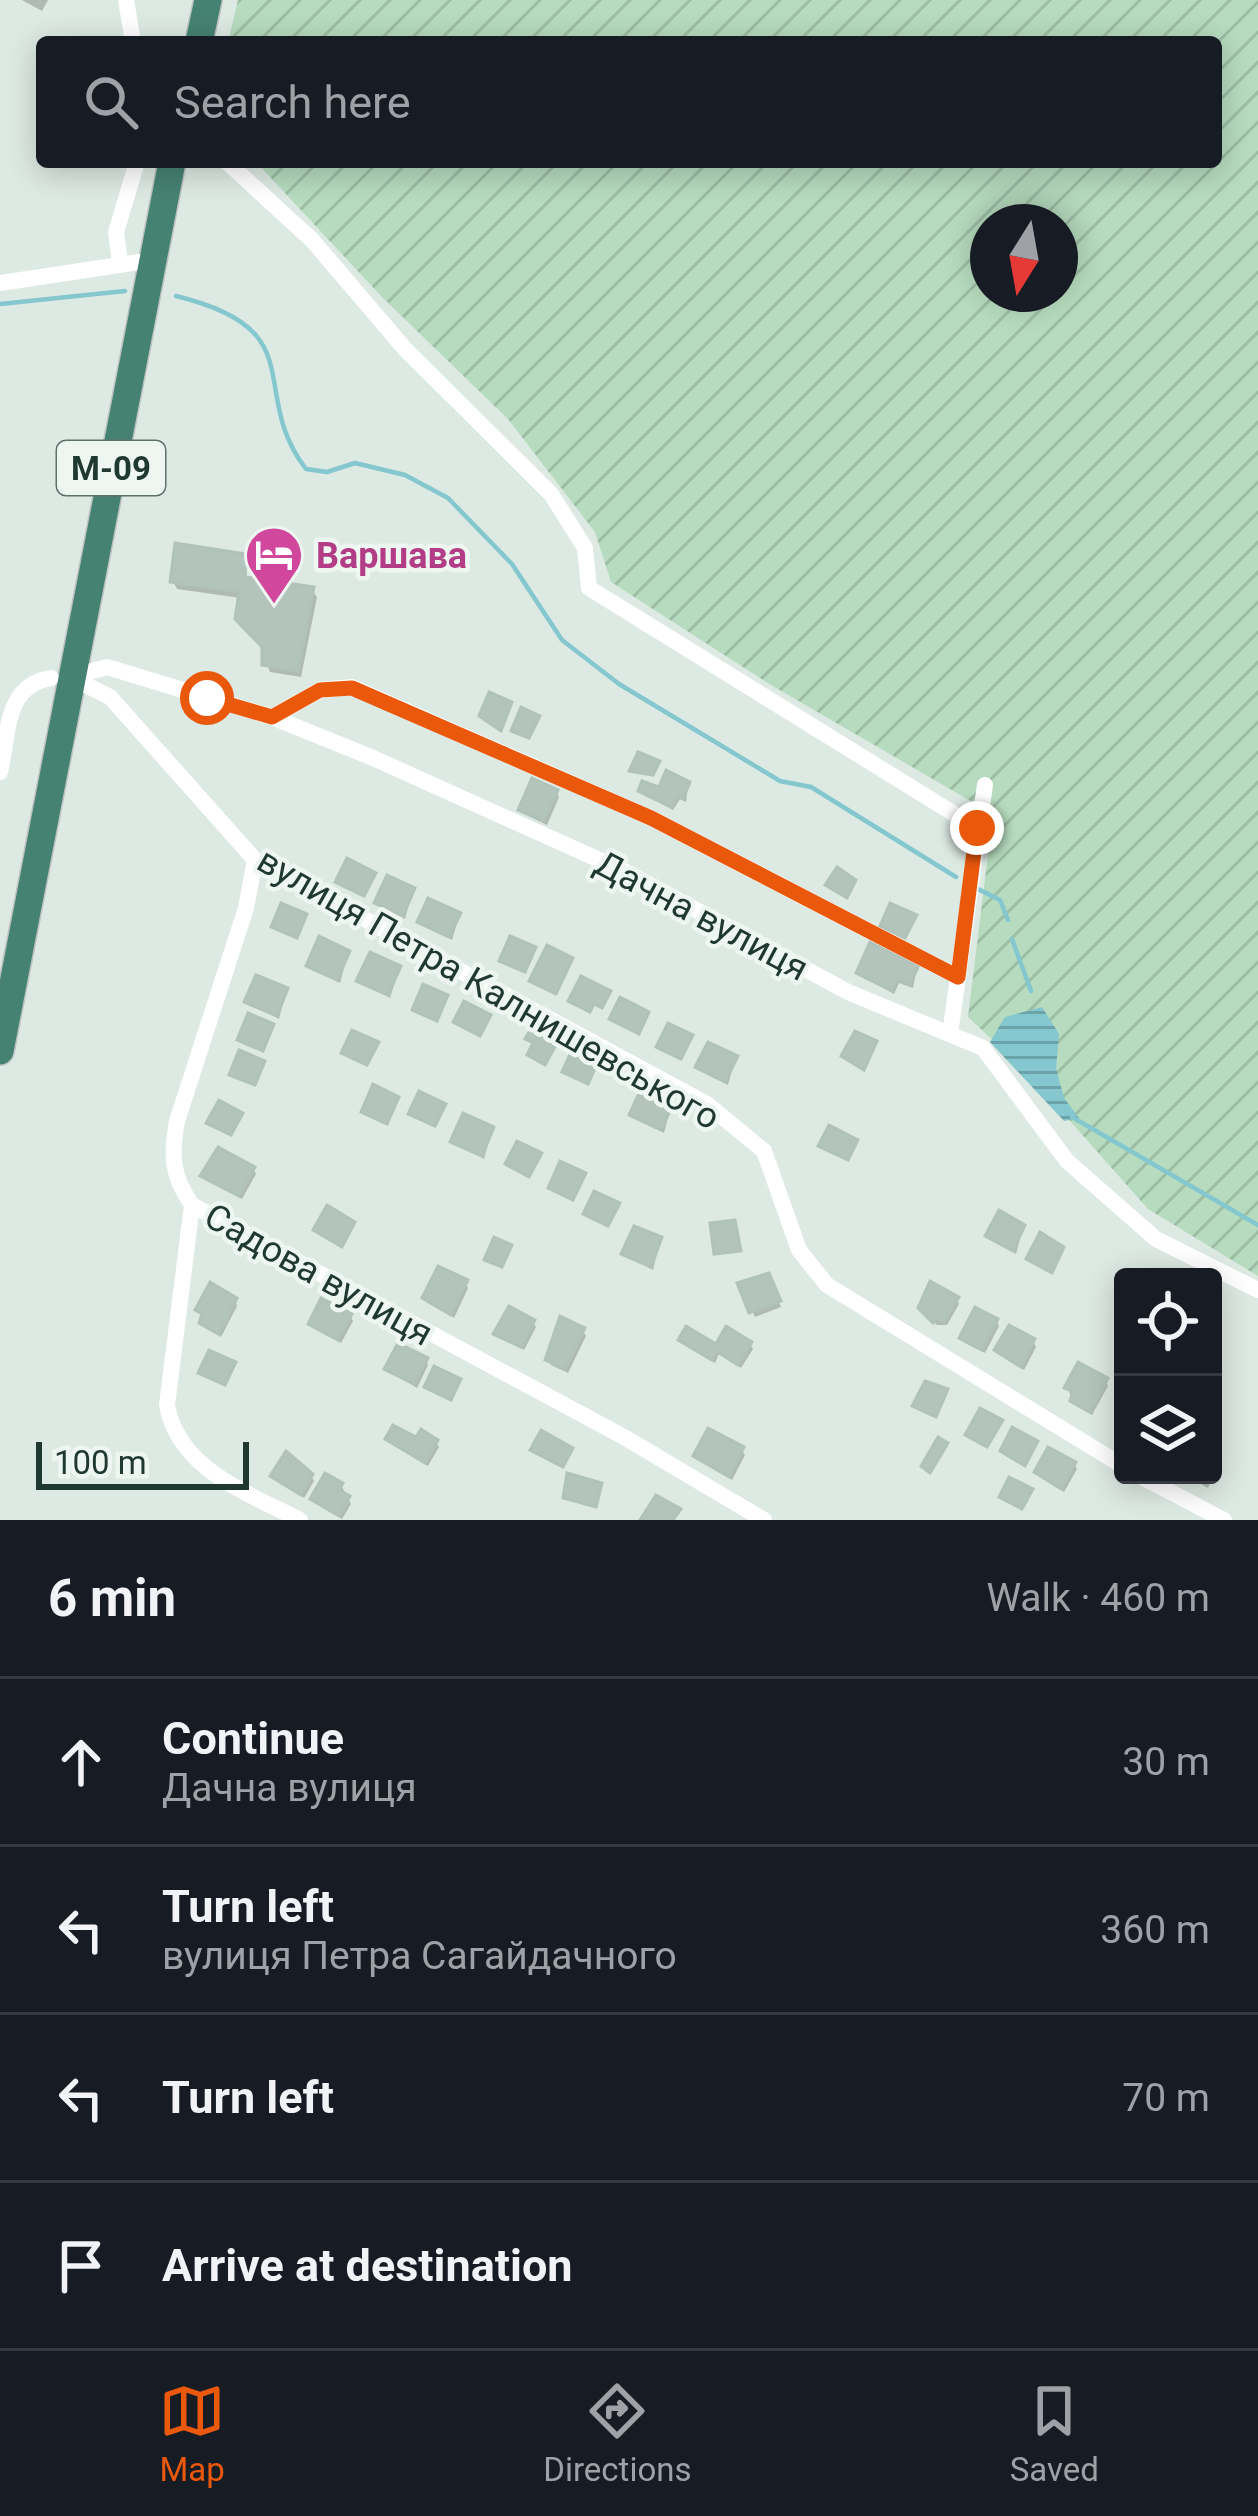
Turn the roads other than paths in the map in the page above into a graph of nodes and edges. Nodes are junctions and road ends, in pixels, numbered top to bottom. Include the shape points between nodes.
1 (126, 0) edge
2 (208, 0) edge
3 (132, 36) edge
4 (201, 36) edge
5 (135, 168) edge
6 (171, 168) edge
7 (234, 168) edge
8 (152, 260) junction
9 (120, 262) junction
10 (0, 283) edge
11 (61, 677) junction
12 (272, 717) junction
13 (0, 772) edge
14 (986, 785) dead end
15 (977, 828) junction
16 (255, 860) junction
17 (958, 977) junction
18 (950, 1034) junction
19 (0, 1051) edge
20 (192, 1205) junction
21 (1258, 1290) edge
22 (1114, 1460) edge
23 (1155, 1484) edge
24 (300, 1520) edge
25 (764, 1520) edge
26 (1224, 1520) edge

1 - 3 street
2 - 4 highway
5 - 9 street via 116,232
6 - 8 highway, М-09
7 - 15 street via 551,494 585,548 589,588
8 - 9 street
8 - 11 highway, М-09
9 - 10 street
11 - 12 street, Дачна вулиця via 107,667
11 - 13 street via 32,682 17,695
11 - 16 street, вулиця Петра Калнишевського via 110,697
11 - 19 highway, М-09
12 - 17 street via 320,690 352,688 651,818
12 - 18 street, Дачна вулиця via 624,871 848,992
14 - 15 street
15 - 17 street
16 - 20 street, Садова вулиця via 177,1120 171,1156
16 - 22 street, вулиця Петра Калнишевського via 707,1104 764,1151 799,1250 827,1285
17 - 18 street
18 - 21 street, Дачна вулиця via 983,1048 1067,1161 1156,1239
20 - 24 street via 166,1405 170,1426 219,1478
20 - 25 street, Садова вулиця
23 - 26 street

